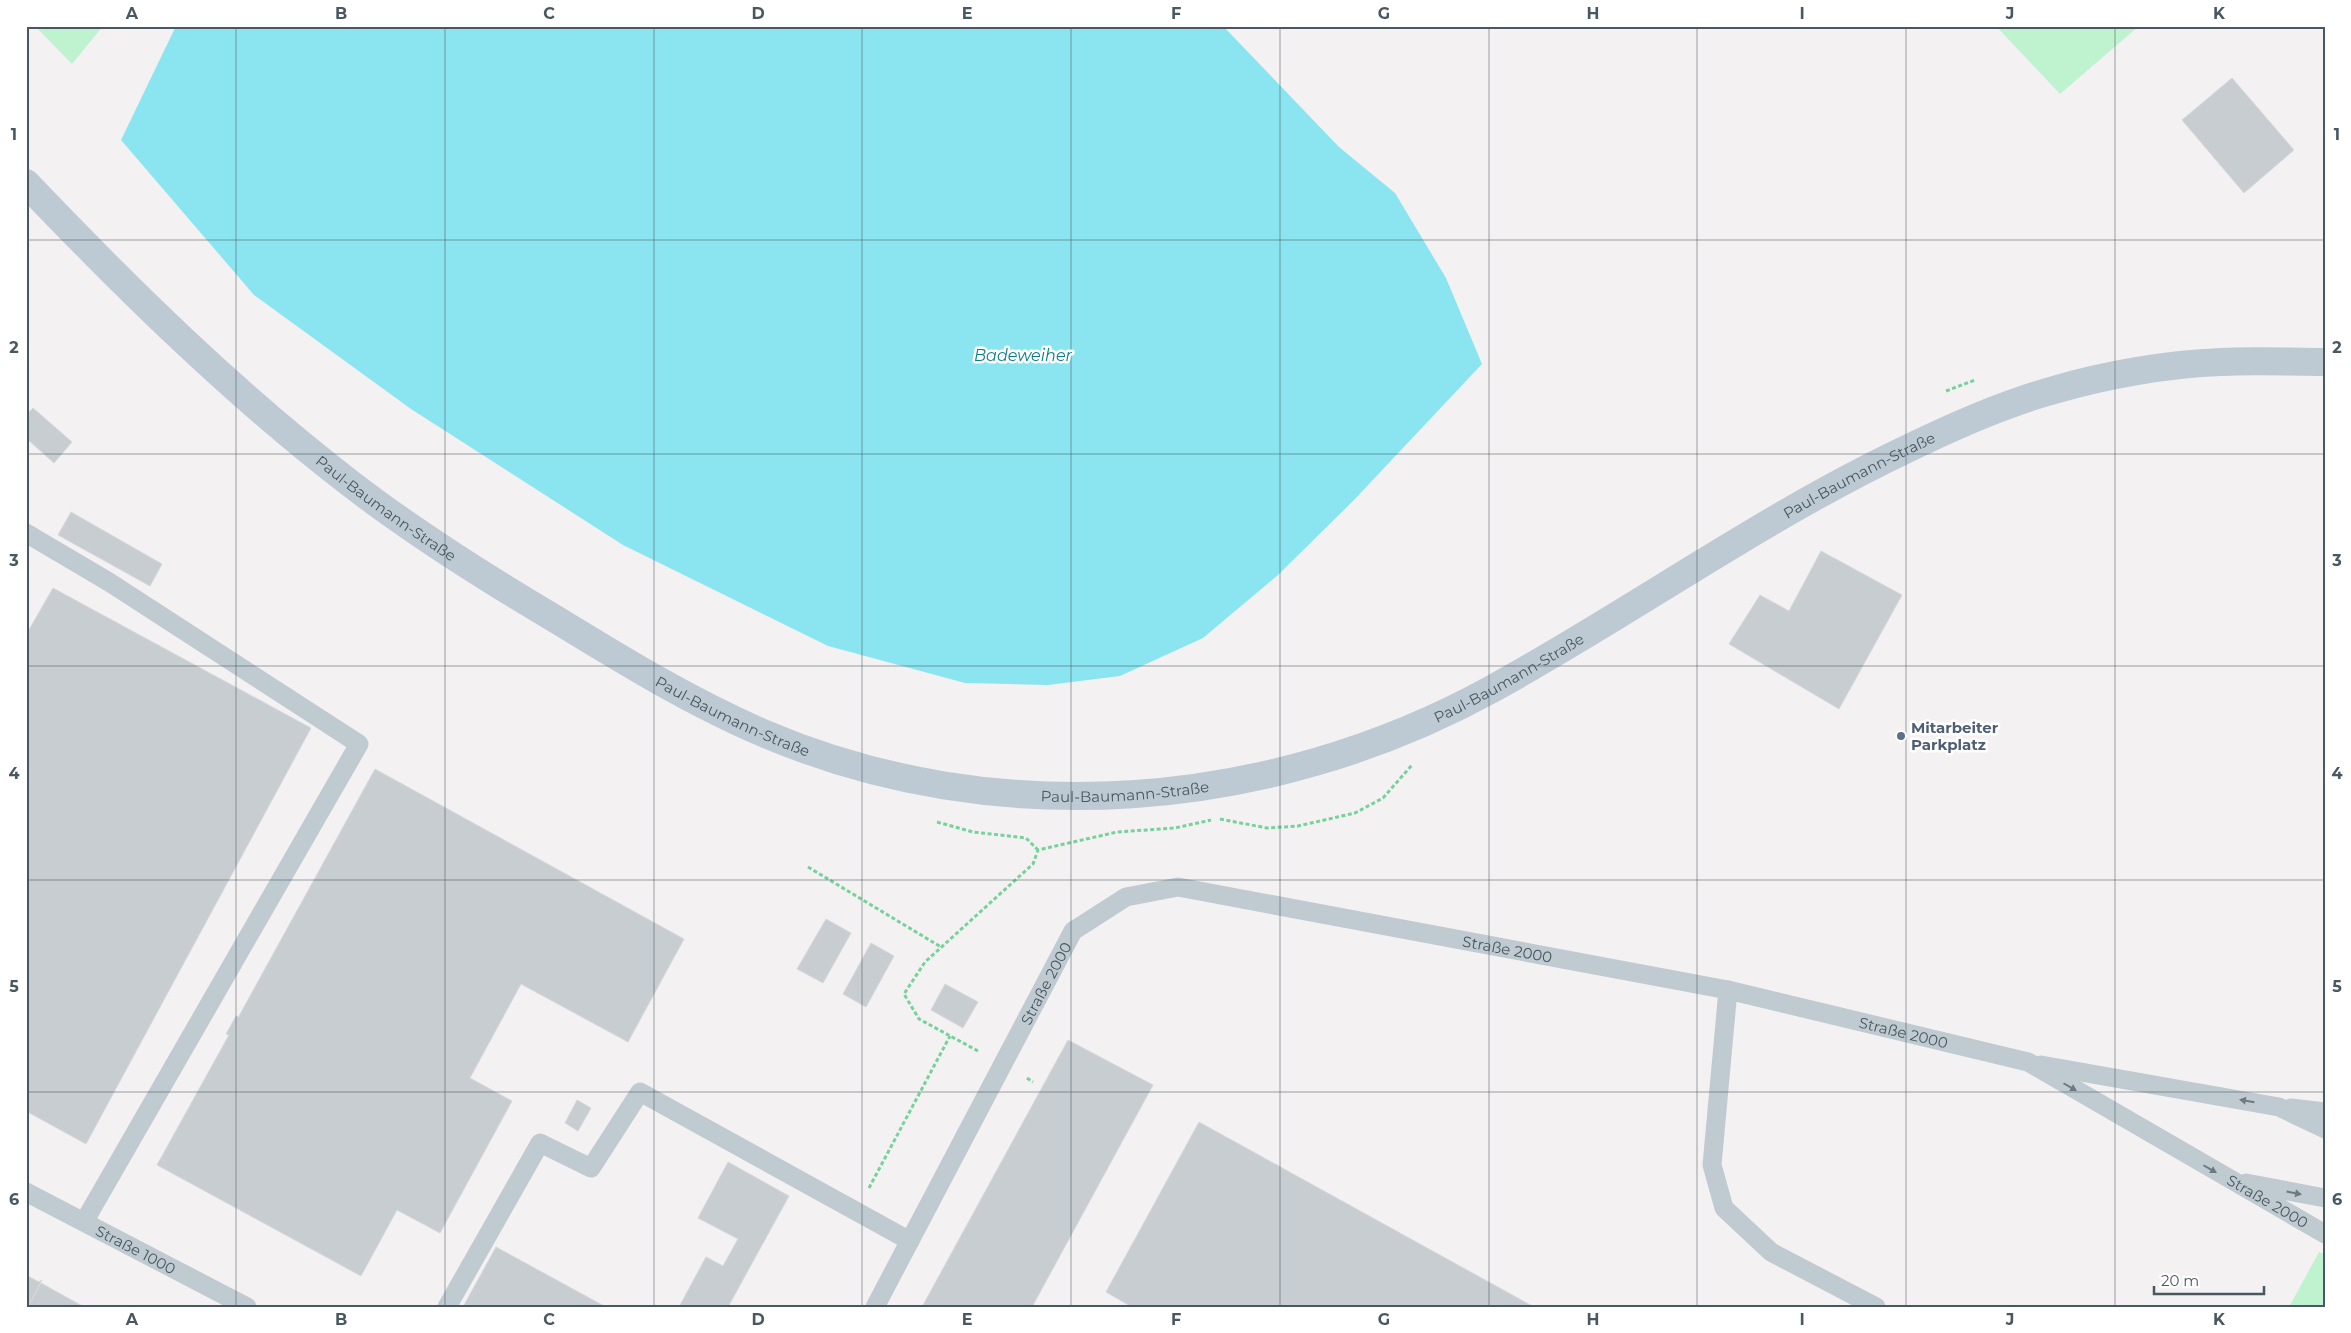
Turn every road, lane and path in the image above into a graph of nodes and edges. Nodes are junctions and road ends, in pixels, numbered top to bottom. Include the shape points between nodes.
1 (26, 183) edge
2 (2325, 362) edge
3 (26, 533) edge
4 (1355, 812) dead end
5 (937, 822) dead end
6 (1038, 850) junction
7 (808, 867) dead end
8 (941, 947) junction
9 (1728, 990) junction
10 (950, 1036) junction
11 (2028, 1062) junction
12 (1003, 1065) junction
13 (1033, 1082) dead end
14 (2278, 1106) junction
15 (2325, 1112) edge
16 (2325, 1120) edge
17 (2325, 1129) edge
18 (2230, 1180) junction
19 (26, 1192) edge
20 (2325, 1198) edge
21 (857, 1212) junction
22 (84, 1222) junction
23 (2325, 1234) edge
24 (910, 1241) junction
25 (246, 1307) edge
26 (447, 1307) edge
27 (875, 1307) edge
28 (1876, 1307) edge

1 - 2 main road, Paul-Baumann-Straße via 209,366 279,425 349,483 408,526 517,596 689,698 762,733 891,775 940,785 1033,796 1105,797 1198,788 1302,767 1387,738 1486,692 1783,514 1870,467 1977,416 2056,389 2132,373 2216,362
3 - 22 lane via 109,582 359,744
4 - 6 path via 1298,826 1267,828 1220,818 1175,828 1117,832
5 - 6 path via 973,832 1026,838
6 - 8 path via 1033,864
7 - 8 path
8 - 10 path via 925,962 904,994 919,1018
9 - 11 lane, Straße 2000
9 - 12 lane, Straße 2000 via 1178,887 1126,897 1073,931
9 - 28 lane via 1712,1165 1724,1208 1771,1252
10 - 12 path
10 - 21 path
14 -> 11 lane
11 -> 18 lane, Straße 2000
12 - 13 path
12 - 24 lane, Straße 2000
14 - 15 lane
14 - 16 lane
14 - 17 lane
18 -> 20 lane
18 - 23 lane, Straße 2000
19 - 22 lane, Straße 1000
21 - 24 lane
21 - 26 lane via 640,1092 591,1168 540,1143
22 - 25 lane, Straße 1000
24 - 27 lane, Straße 2000

